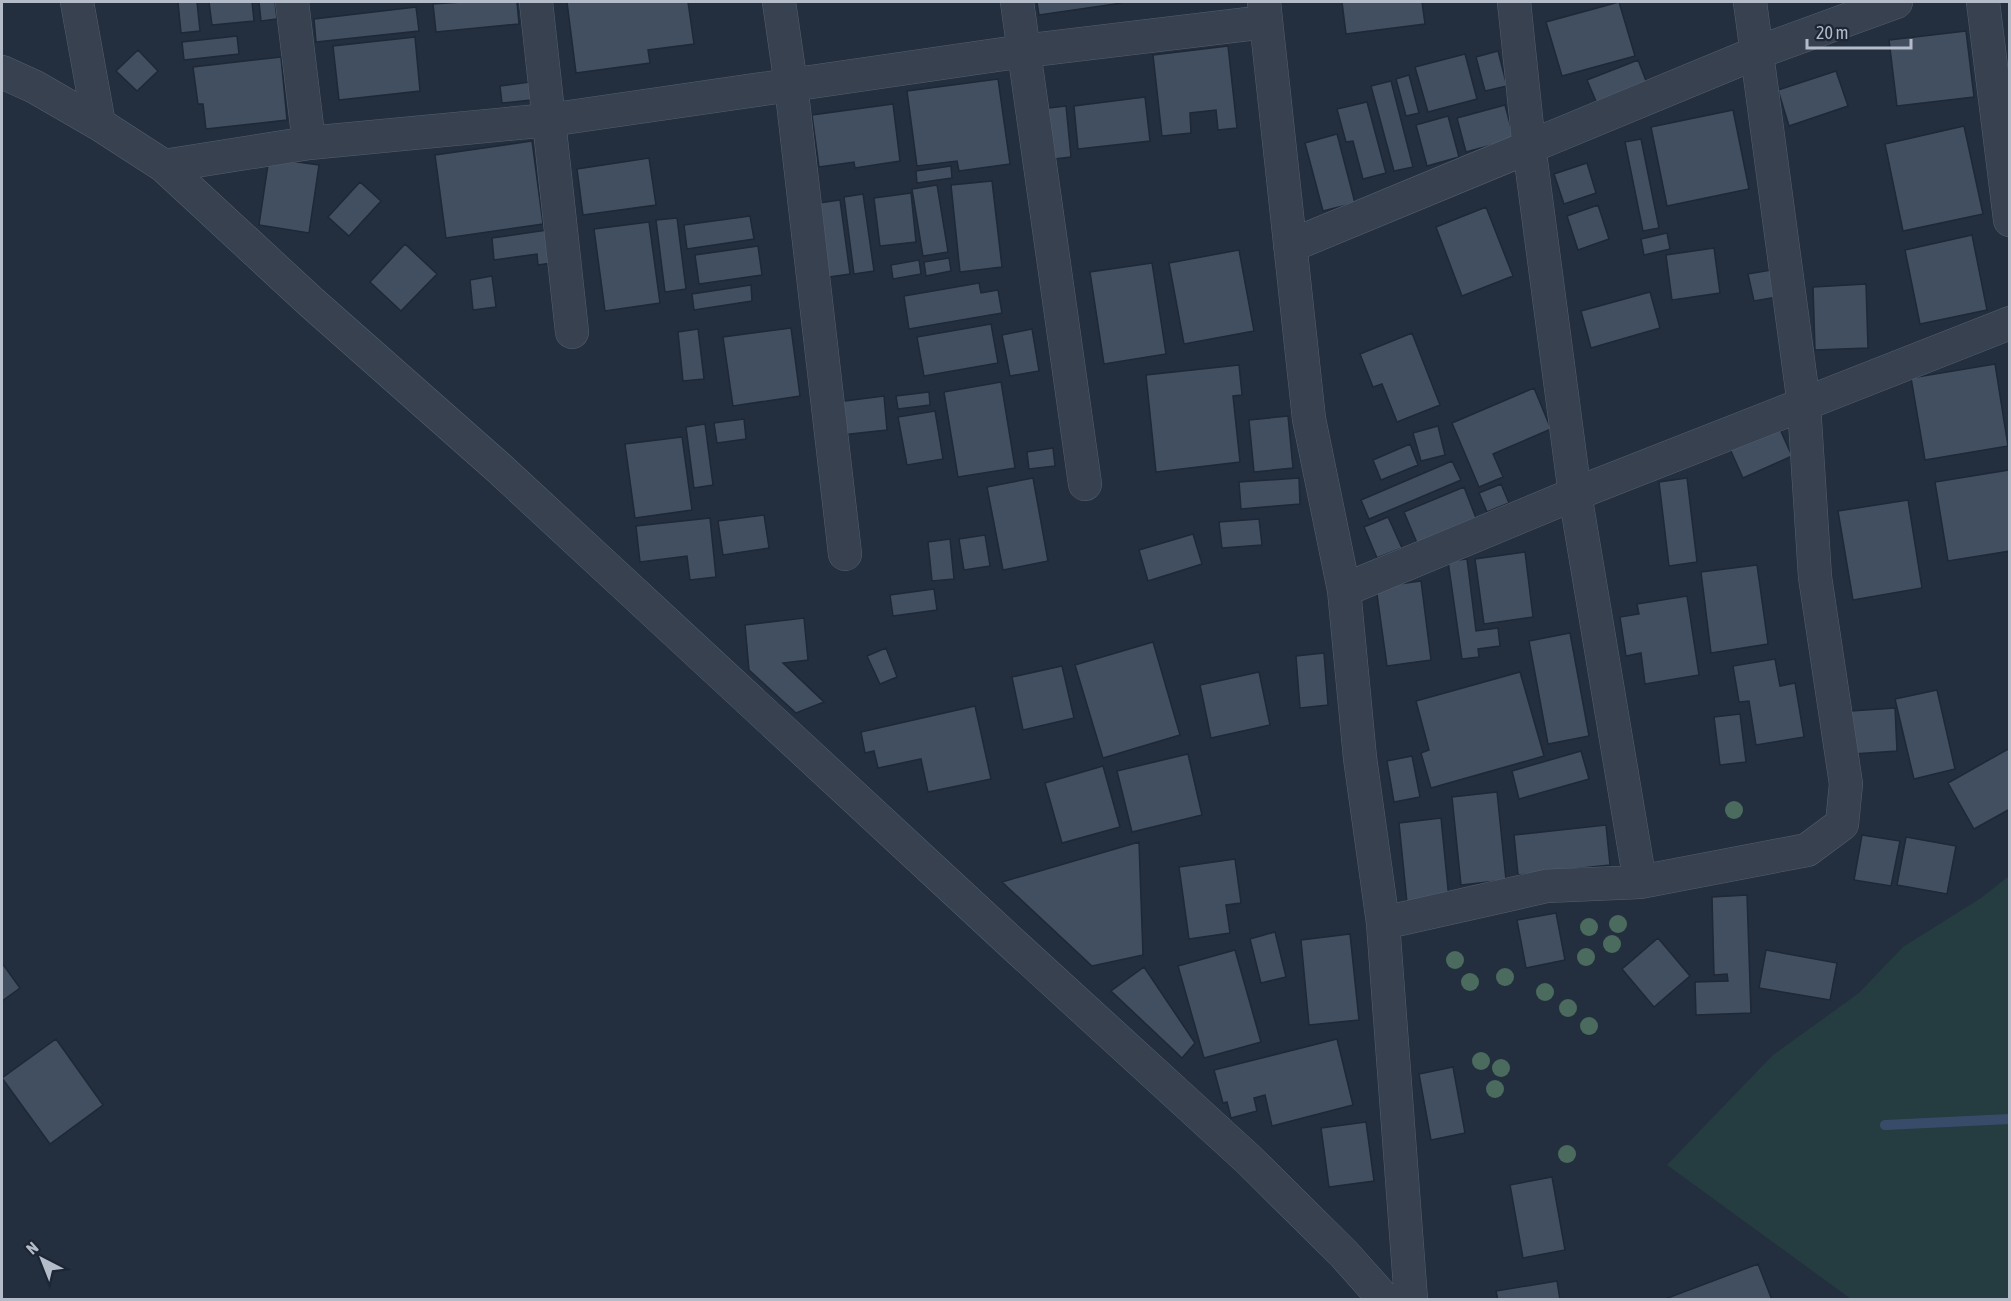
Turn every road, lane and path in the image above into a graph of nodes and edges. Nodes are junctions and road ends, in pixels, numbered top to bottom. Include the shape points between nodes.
1 (77, 2) edge
2 (292, 2) edge
3 (536, 2) edge
4 (779, 2) edge
5 (1017, 2) edge
6 (1514, 2) edge
7 (1750, 2) edge
8 (1896, 2) edge
9 (1983, 2) edge
10 (1264, 12) edge
11 (1024, 51) junction
12 (1756, 53) junction
13 (2, 72) edge
14 (790, 86) junction
15 (549, 120) junction
16 (99, 123) junction
17 (309, 143) junction
18 (1529, 146) junction
19 (164, 166) junction
20 (2010, 220) edge
21 (1290, 246) junction
22 (2010, 323) edge
23 (572, 332) dead end
24 (1804, 405) junction
25 (1085, 484) dead end
26 (1575, 494) junction
27 (845, 554) dead end
28 (1344, 590) junction
29 (1640, 882) junction
30 (1383, 923) junction
31 (1385, 1299) edge
32 (1411, 1299) edge

1 - 16 street
2 - 17 street
3 - 15 street
4 - 14 street
5 - 11 street
6 - 18 street
7 - 12 street
8 - 12 street
9 - 20 street
10 - 11 street
10 - 21 street
11 - 14 street
11 - 25 street
12 - 18 street
12 - 24 street
13 - 16 street
14 - 15 street
14 - 27 street
15 - 17 street
15 - 23 street
16 - 19 street
17 - 19 street
18 - 21 street
18 - 26 street
19 - 31 street via 499,468 1248,1159
21 - 28 street via 1309,419
22 - 24 street
24 - 26 street
24 - 29 street via 1815,577 1846,784 1842,824 1807,850
26 - 28 street
26 - 29 street
28 - 30 street via 1360,758
29 - 30 street via 1547,886
30 - 32 street

